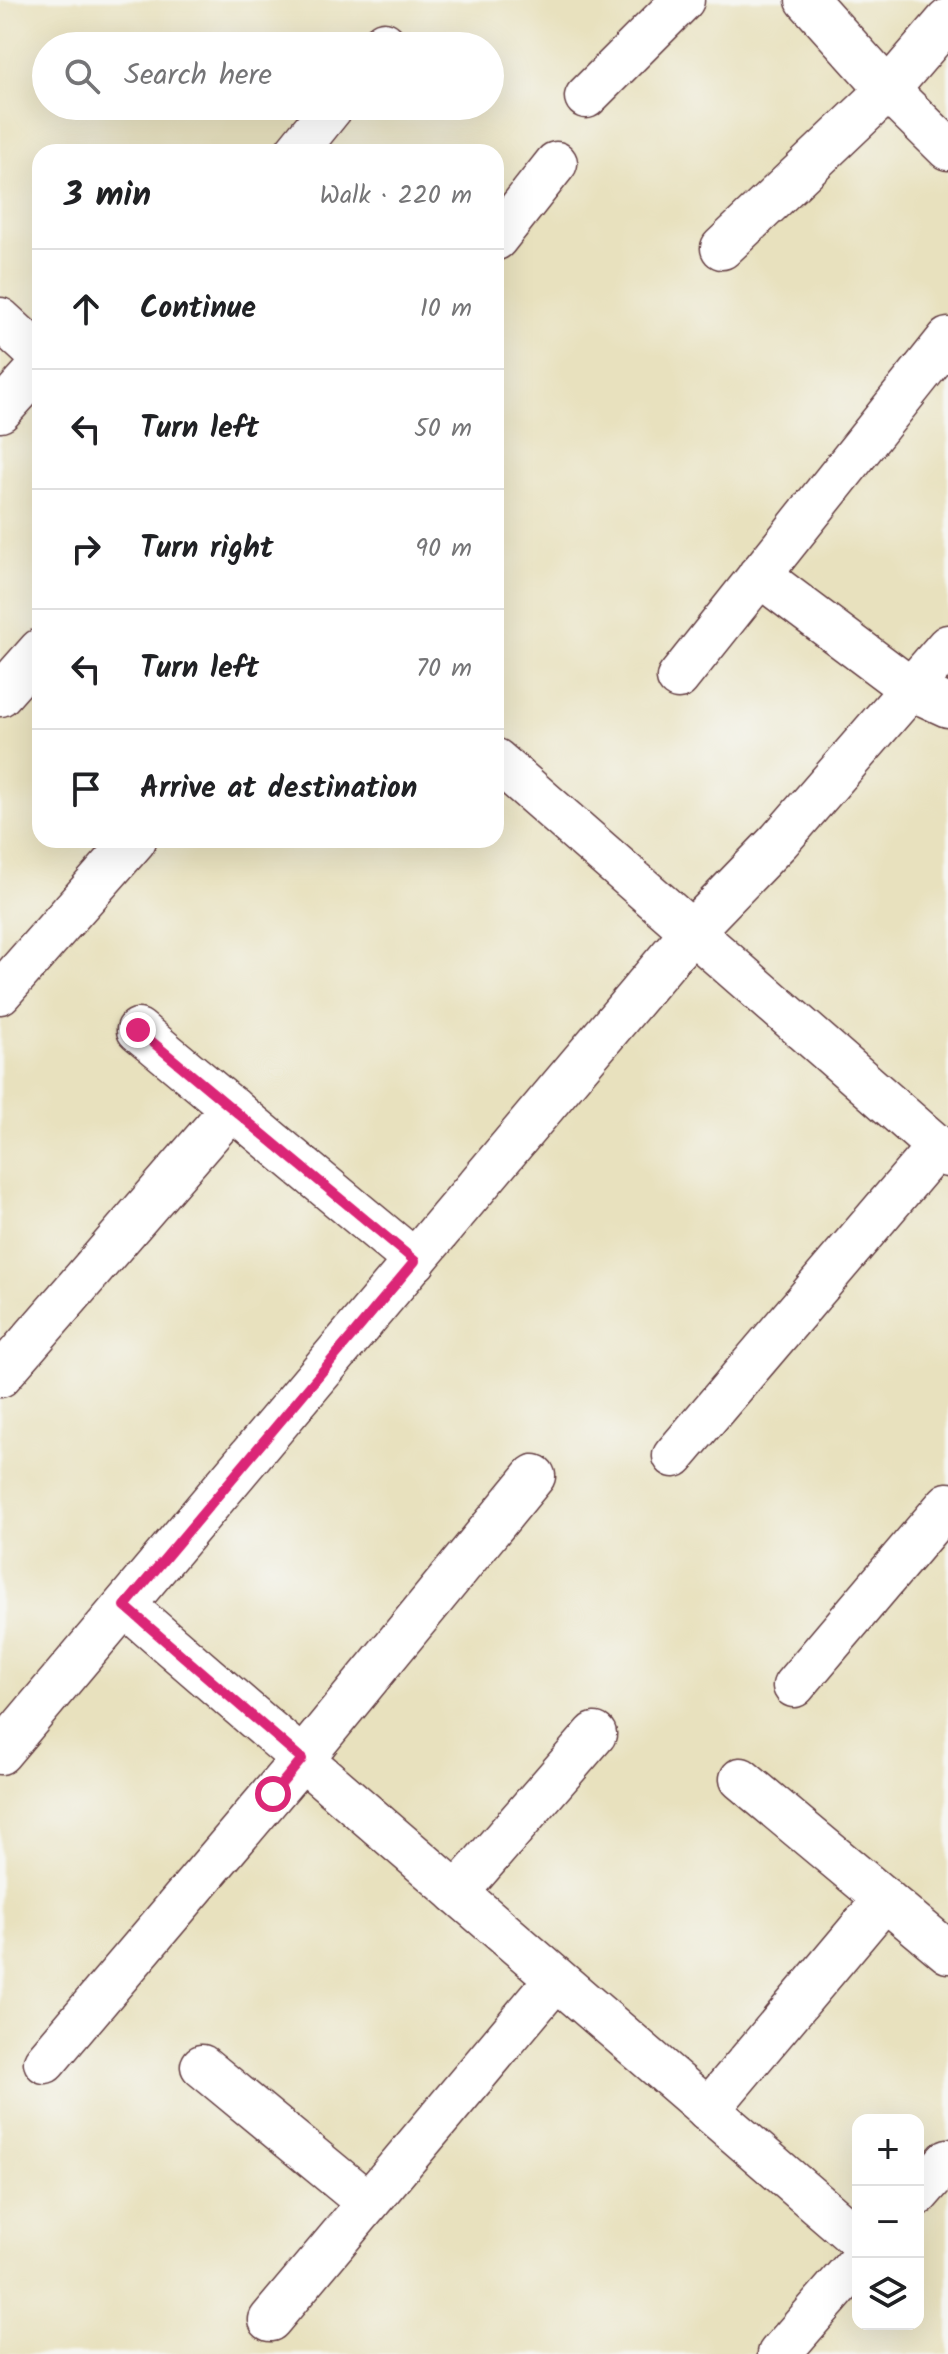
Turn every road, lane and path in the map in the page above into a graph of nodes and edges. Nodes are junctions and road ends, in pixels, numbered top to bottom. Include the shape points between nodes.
1 (683, 0) edge
2 (807, 0) edge
3 (948, 20) edge
4 (888, 90) junction
5 (586, 97) dead end
6 (322, 120) edge
7 (302, 144) edge
8 (948, 149) edge
9 (556, 163) dead end
10 (504, 229) edge
11 (722, 248) dead end
12 (0, 319) edge
13 (948, 339) edge
14 (32, 349) edge
15 (32, 376) edge
16 (0, 411) edge
17 (759, 575) junction
18 (948, 646) edge
19 (32, 659) edge
20 (678, 678) dead end
21 (0, 695) edge
22 (929, 698) edge
23 (504, 767) edge
24 (128, 848) edge
25 (691, 932) junction
26 (0, 993) edge
27 (138, 1030) dead end
28 (232, 1108) junction
29 (943, 1152) edge
30 (415, 1261) junction
31 (0, 1376) edge
32 (674, 1456) dead end
33 (534, 1476) dead end
34 (948, 1504) edge
35 (125, 1606) junction
36 (794, 1686) dead end
37 (595, 1734) dead end
38 (0, 1753) edge
39 (302, 1759) junction
40 (741, 1779) dead end
41 (457, 1893) junction
42 (885, 1899) junction
43 (948, 1952) edge
44 (556, 1979) junction
45 (45, 2062) dead end
46 (202, 2066) dead end
47 (708, 2110) junction
48 (948, 2160) edge
49 (924, 2187) edge
50 (368, 2203) junction
51 (852, 2234) edge
52 (852, 2270) edge
53 (270, 2320) dead end
54 (779, 2354) edge

1 - 5 street
2 - 4 street
3 - 4 street
4 - 8 street
4 - 11 street
6 - 7 street
9 - 10 street
12 - 14 street
13 - 17 street
15 - 16 street
17 - 20 street
17 - 22 street
18 - 22 street
19 - 21 street
22 - 25 street
23 - 25 street
24 - 26 street
25 - 29 street
25 - 30 street
27 - 28 street
28 - 30 street
28 - 31 street
29 - 32 street
30 - 35 street
33 - 39 street
34 - 36 street
35 - 38 street
35 - 39 street
37 - 41 street
39 - 41 street
39 - 45 street
40 - 42 street
41 - 44 street
42 - 43 street
42 - 47 street
44 - 47 street
44 - 50 street
46 - 50 street
47 - 51 street
48 - 49 street
50 - 53 street
52 - 54 street

